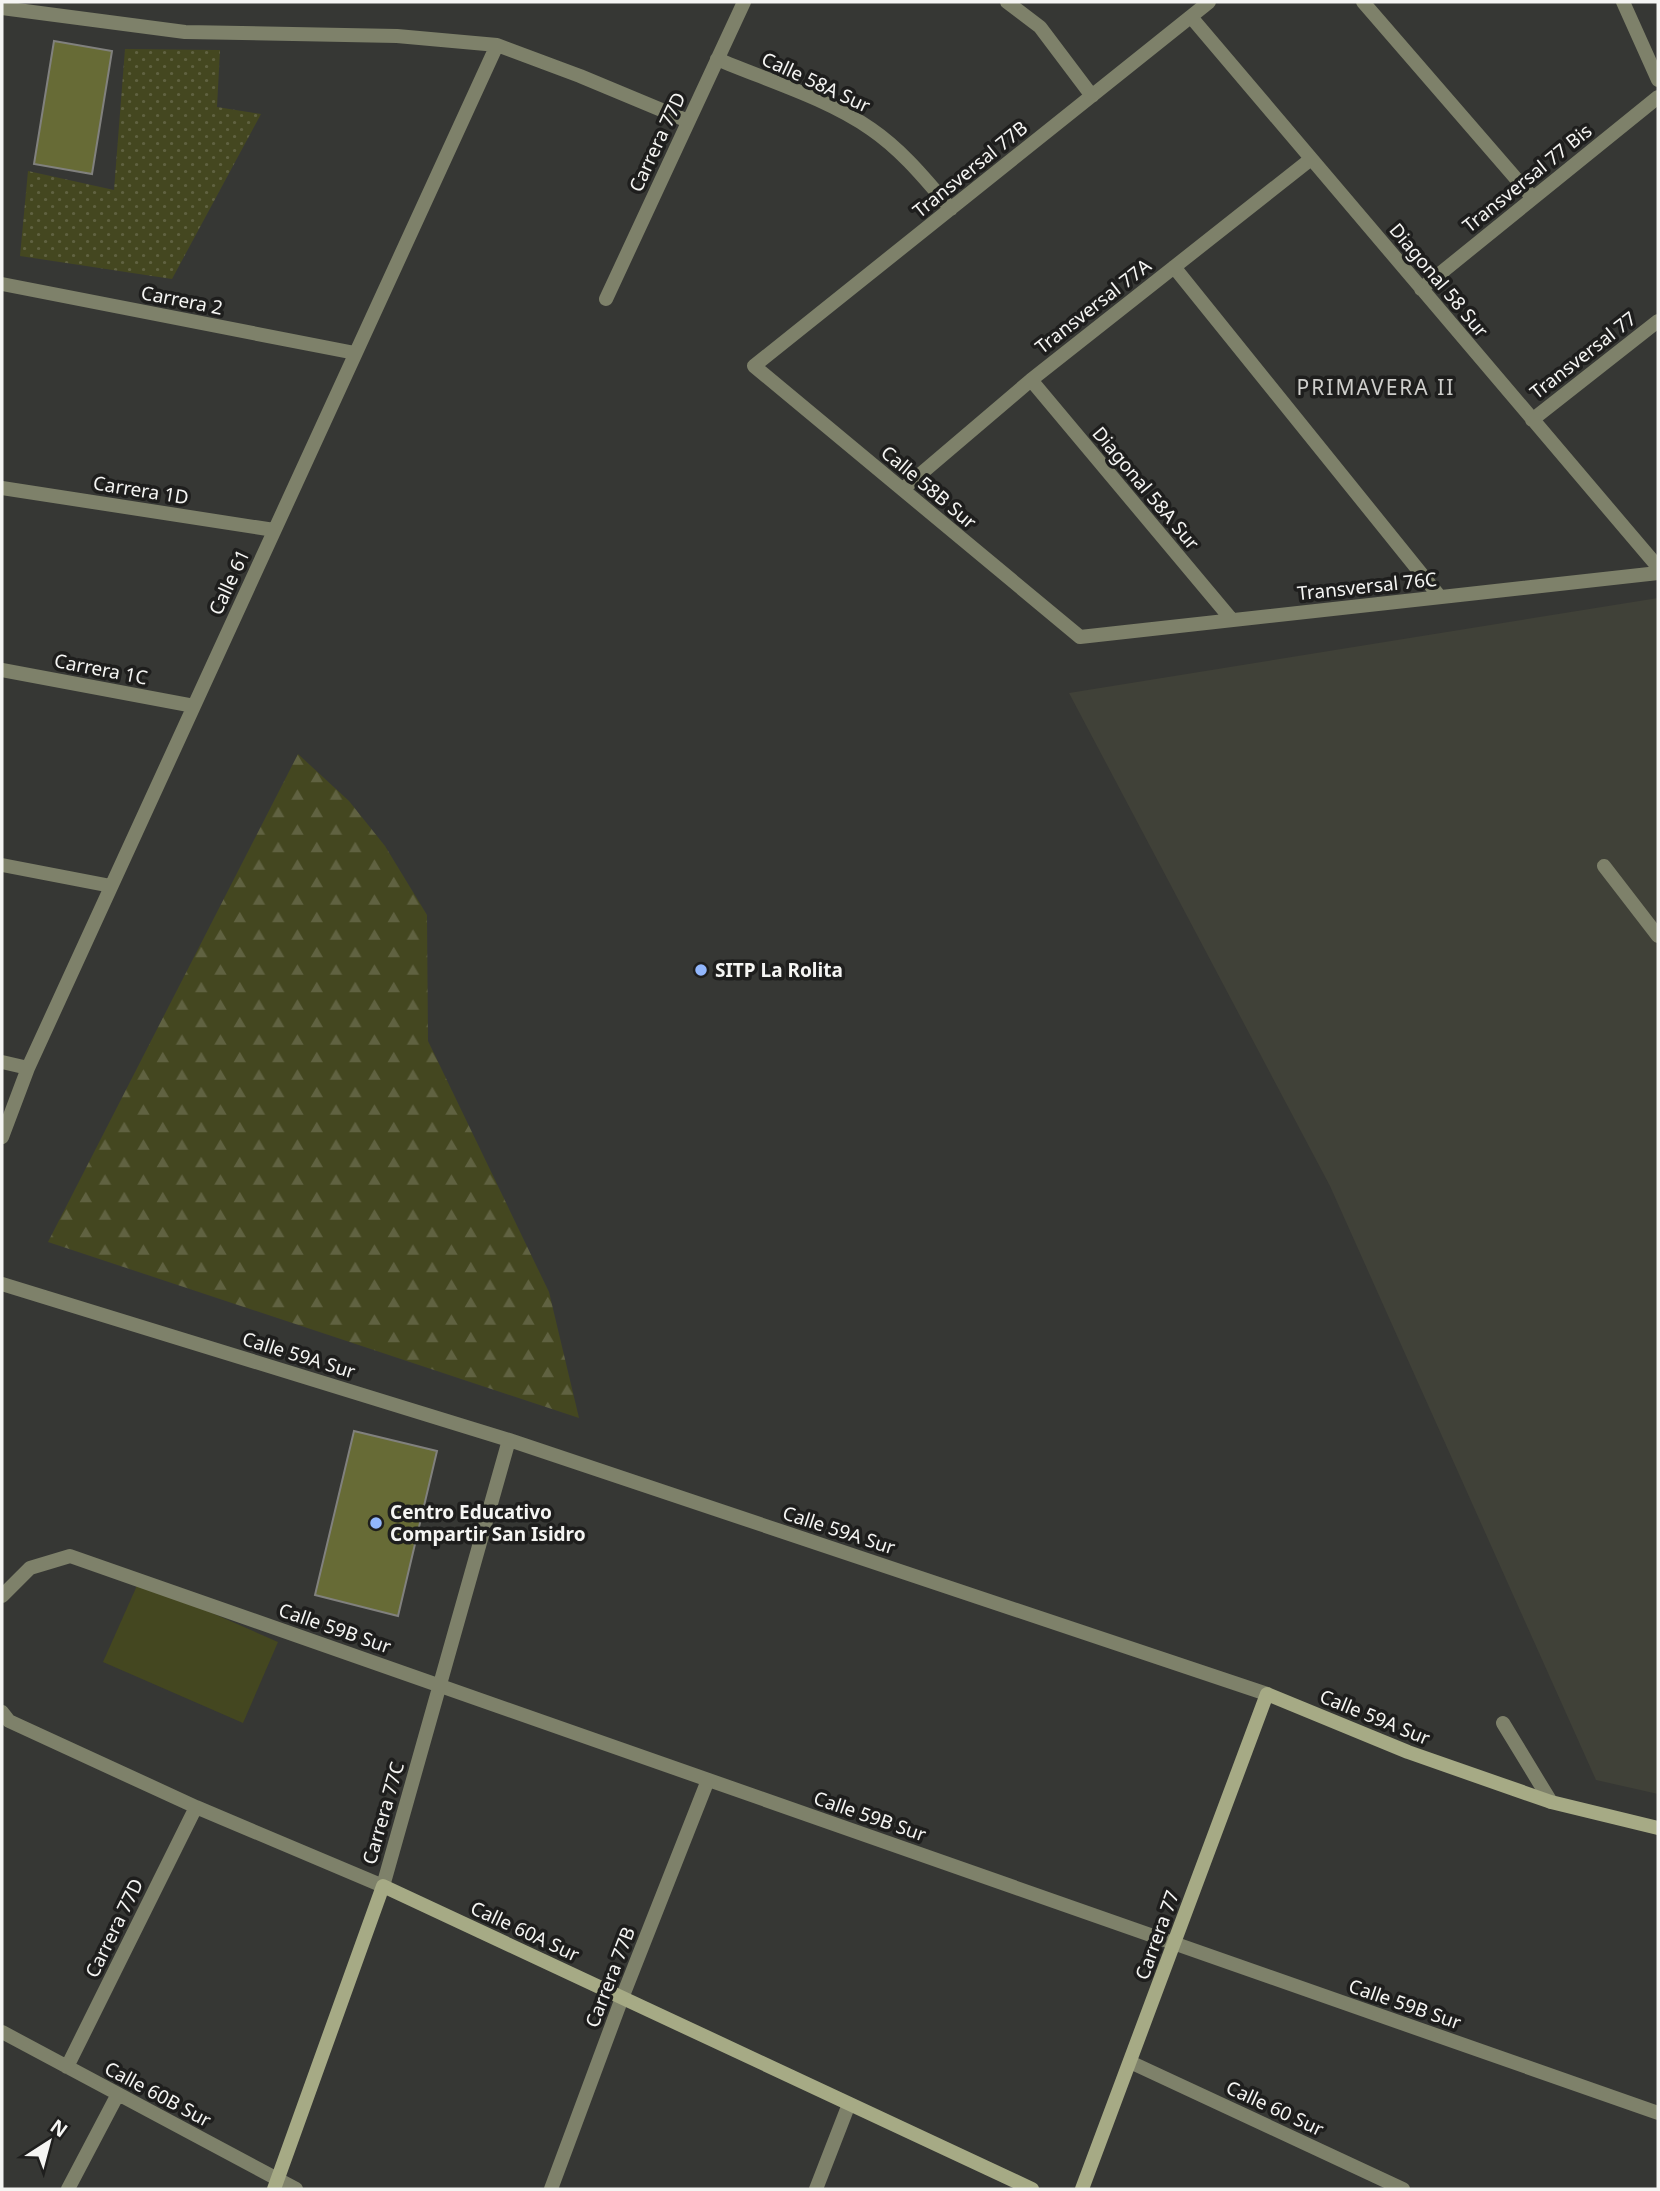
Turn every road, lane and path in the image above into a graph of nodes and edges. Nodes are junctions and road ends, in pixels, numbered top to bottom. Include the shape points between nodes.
1 (744, 2) edge
2 (1007, 2) edge
3 (1209, 2) edge
4 (1363, 2) edge
5 (1623, 2) edge
6 (2, 8) edge
7 (1191, 17) junction
8 (496, 45) junction
9 (717, 59) junction
10 (1658, 80) edge
11 (1092, 96) junction
12 (1658, 97) edge
13 (688, 121) junction
14 (1311, 159) junction
15 (1532, 197) junction
16 (951, 209) junction
17 (1174, 267) junction
18 (2, 284) edge
19 (1421, 289) junction
20 (606, 299) dead end
21 (1658, 321) edge
22 (355, 353) junction
23 (754, 366) joint
24 (1031, 380) junction
25 (1532, 420) junction
26 (2, 488) edge
27 (902, 489) junction
28 (274, 530) junction
29 (1658, 567) edge
30 (1658, 573) edge
31 (1440, 597) junction
32 (1232, 620) junction
33 (1080, 637) joint
34 (2, 670) edge
35 (194, 706) junction
36 (2, 865) edge
37 (1604, 866) dead end
38 (111, 887) junction
39 (1658, 936) edge
40 (2, 1062) edge
41 (28, 1068) junction
42 (2, 1137) edge
43 (2, 1283) edge
44 (509, 1440) junction
45 (2, 1596) edge
46 (440, 1686) junction
47 (1267, 1694) junction
48 (2, 1712) edge
49 (1503, 1723) dead end
50 (708, 1780) junction
51 (1551, 1802) junction
52 (196, 1807) junction
53 (1658, 1828) edge
54 (383, 1886) junction
55 (1175, 1943) junction
56 (622, 1998) junction
57 (2, 2032) edge
58 (1130, 2062) junction
59 (67, 2067) junction
60 (118, 2094) junction
61 (849, 2104) junction
62 (1658, 2113) edge
63 (276, 2184) edge
64 (68, 2189) edge
65 (296, 2189) edge
66 (551, 2189) edge
67 (816, 2189) edge
68 (1032, 2189) edge
69 (1082, 2189) edge
70 (1403, 2189) edge

1 - 9 street, Carrera 77D
2 - 11 street via 1040,27
3 - 7 street, Transversal 77B
4 - 15 street
5 - 10 street
6 - 8 street via 185,32 397,36
7 - 11 street, Transversal 77B
7 - 14 street, Diagonal 58 Sur
8 - 13 street
8 - 22 street, Calle 61
9 - 13 street, Carrera 77D
9 - 16 street, Calle 58A Sur via 870,128 908,159
11 - 16 street, Transversal 77B
12 - 15 street, Transversal 77 Bis
13 - 20 street, Carrera 77D
14 - 17 street, Transversal 77A
14 - 19 street, Diagonal 58 Sur
15 - 19 street, Transversal 77 Bis
16 - 23 street, Transversal 77B
17 - 24 street, Transversal 77A
17 - 31 street
18 - 22 street, Carrera 2
19 - 25 street, Diagonal 58 Sur
21 - 25 street, Transversal 77
22 - 28 street, Calle 61
23 - 27 street, Calle 58B Sur
24 - 27 street, Transversal 77A
24 - 32 street, Diagonal 58A Sur
25 - 29 street, Diagonal 58 Sur
26 - 28 street, Carrera 1D
27 - 33 street, Calle 58B Sur
28 - 35 street, Calle 61
30 - 31 street, Transversal 76C
31 - 32 street, Transversal 76C
32 - 33 street, Transversal 76C
34 - 35 street, Carrera 1C
35 - 38 street, Calle 61
36 - 38 street
37 - 39 street
38 - 41 street, Calle 61
40 - 41 street
41 - 42 street, Calle 61
43 - 44 street, Calle 59A Sur
44 - 46 street, Carrera 77C
44 - 47 street, Calle 59A Sur
45 - 46 street, Calle 59B Sur via 30,1568 70,1556
46 - 50 street, Calle 59B Sur
46 - 54 street, Carrera 77C
47 - 51 street, Calle 59A Sur via 1408,1752
47 - 55 street, Carrera 77
48 - 52 street, Calle 60A Sur via 9,1721
49 - 51 street
50 - 55 street, Calle 59B Sur
50 - 56 street, Carrera 77B
51 - 53 street, Calle 59A Sur
52 - 54 street, Calle 60A Sur
52 - 59 street, Carrera 77D
54 - 56 street, Calle 60A Sur
54 - 63 street, Carrera 77C
55 - 58 street, Carrera 77
55 - 62 street, Calle 59B Sur
56 - 61 street, Calle 60A Sur
56 - 66 street, Carrera 77B
57 - 59 street, Calle 60B Sur
58 - 69 street, Carrera 77
58 - 70 street, Calle 60 Sur
59 - 60 street, Calle 60B Sur
60 - 63 street, Calle 60B Sur
60 - 64 street
61 - 67 street
61 - 68 street, Calle 60A Sur
63 - 65 street, Calle 60B Sur

